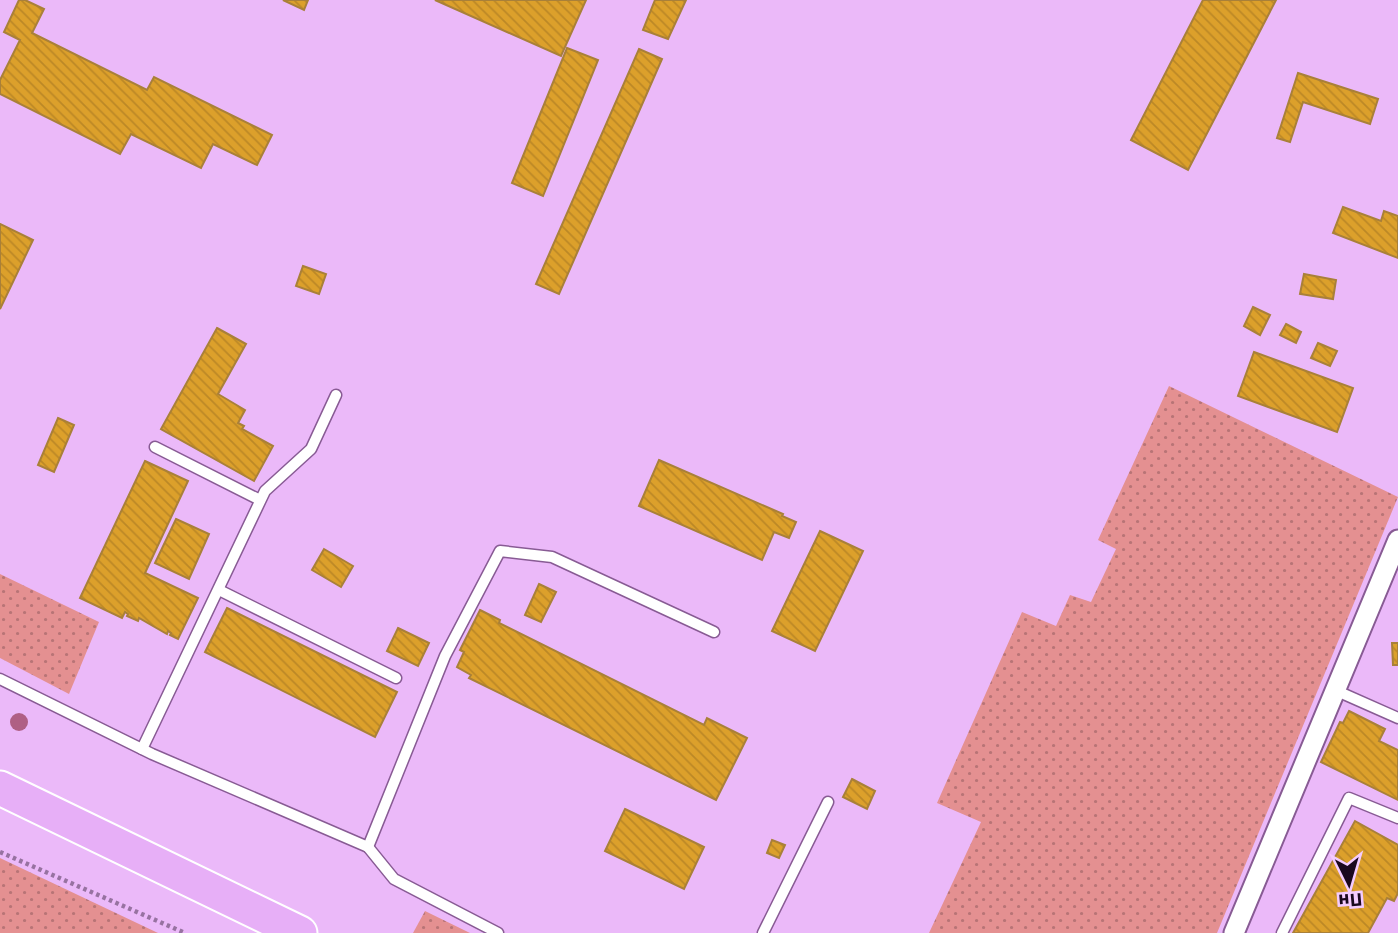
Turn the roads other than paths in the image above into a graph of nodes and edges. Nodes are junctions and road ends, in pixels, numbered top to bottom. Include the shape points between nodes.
1 (335, 395) dead end
2 (155, 447) dead end
3 (260, 500) junction
4 (1398, 540) edge
5 (219, 590) junction
6 (714, 632) dead end
7 (396, 678) dead end
8 (0, 679) edge
9 (1337, 691) junction
10 (1398, 718) edge
11 (142, 749) junction
12 (0, 788) edge
13 (828, 802) dead end
14 (1398, 818) edge
15 (368, 847) junction
16 (300, 933) edge
17 (498, 933) edge
18 (763, 933) edge
19 (1234, 933) edge
20 (1283, 933) edge

1 - 3 lane via 311,449
2 - 3 lane
3 - 5 lane
4 - 9 street
5 - 7 lane
5 - 11 lane
6 - 15 lane via 552,557 500,551 445,656
8 - 11 lane
9 - 10 lane
9 - 19 street
11 - 15 lane
12 - 16 highway
13 - 18 lane
14 - 20 lane via 1349,797
15 - 17 lane via 394,879

